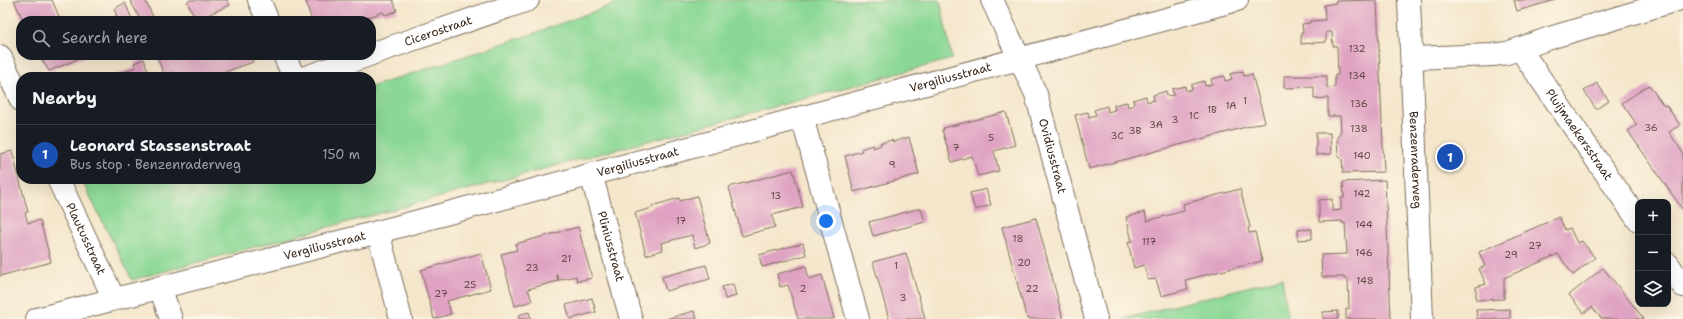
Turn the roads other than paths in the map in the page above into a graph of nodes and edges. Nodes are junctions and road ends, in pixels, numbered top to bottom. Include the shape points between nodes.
1 (259, 0) edge
2 (528, 0) edge
3 (992, 0) edge
4 (1237, 0) edge
5 (1409, 0) edge
6 (1677, 0) edge
7 (266, 16) edge
8 (1520, 49) junction
9 (376, 53) edge
10 (1020, 58) junction
11 (1412, 58) junction
12 (286, 60) edge
13 (355, 60) edge
14 (1, 61) edge
15 (292, 72) edge
16 (321, 72) edge
17 (16, 90) edge
18 (802, 117) junction
19 (591, 174) junction
20 (60, 184) edge
21 (1635, 216) edge
22 (378, 232) junction
23 (1671, 268) edge
24 (1683, 286) edge
25 (160, 287) junction
26 (114, 298) junction
27 (37, 319) edge
28 (171, 319) edge
29 (401, 319) edge
30 (631, 319) edge
31 (858, 319) edge
32 (1096, 319) edge
33 (1422, 319) edge

1 - 7 street
2 - 9 street, Cicerostraat
3 - 10 street, Ovidiusstraat
4 - 10 street, Vergiliusstraat
5 - 11 street, Benzenraderweg
6 - 8 street
8 - 11 street via 1493,55
8 - 21 street, Pluijmaekersstraat
10 - 18 street, Vergiliusstraat
10 - 32 street, Ovidiusstraat via 1036,94
11 - 33 street, Benzenraderweg
12 - 15 street
13 - 16 street, Cicerostraat
14 - 17 street
18 - 19 street, Vergiliusstraat
18 - 31 street
19 - 22 street, Vergiliusstraat
19 - 30 street, Pliniusstraat
20 - 26 street, Plautusstraat
22 - 25 street, Vergiliusstraat
22 - 29 street
23 - 24 street
25 - 26 street, Vergiliusstraat
25 - 28 street
26 - 27 street, Vergiliusstraat

